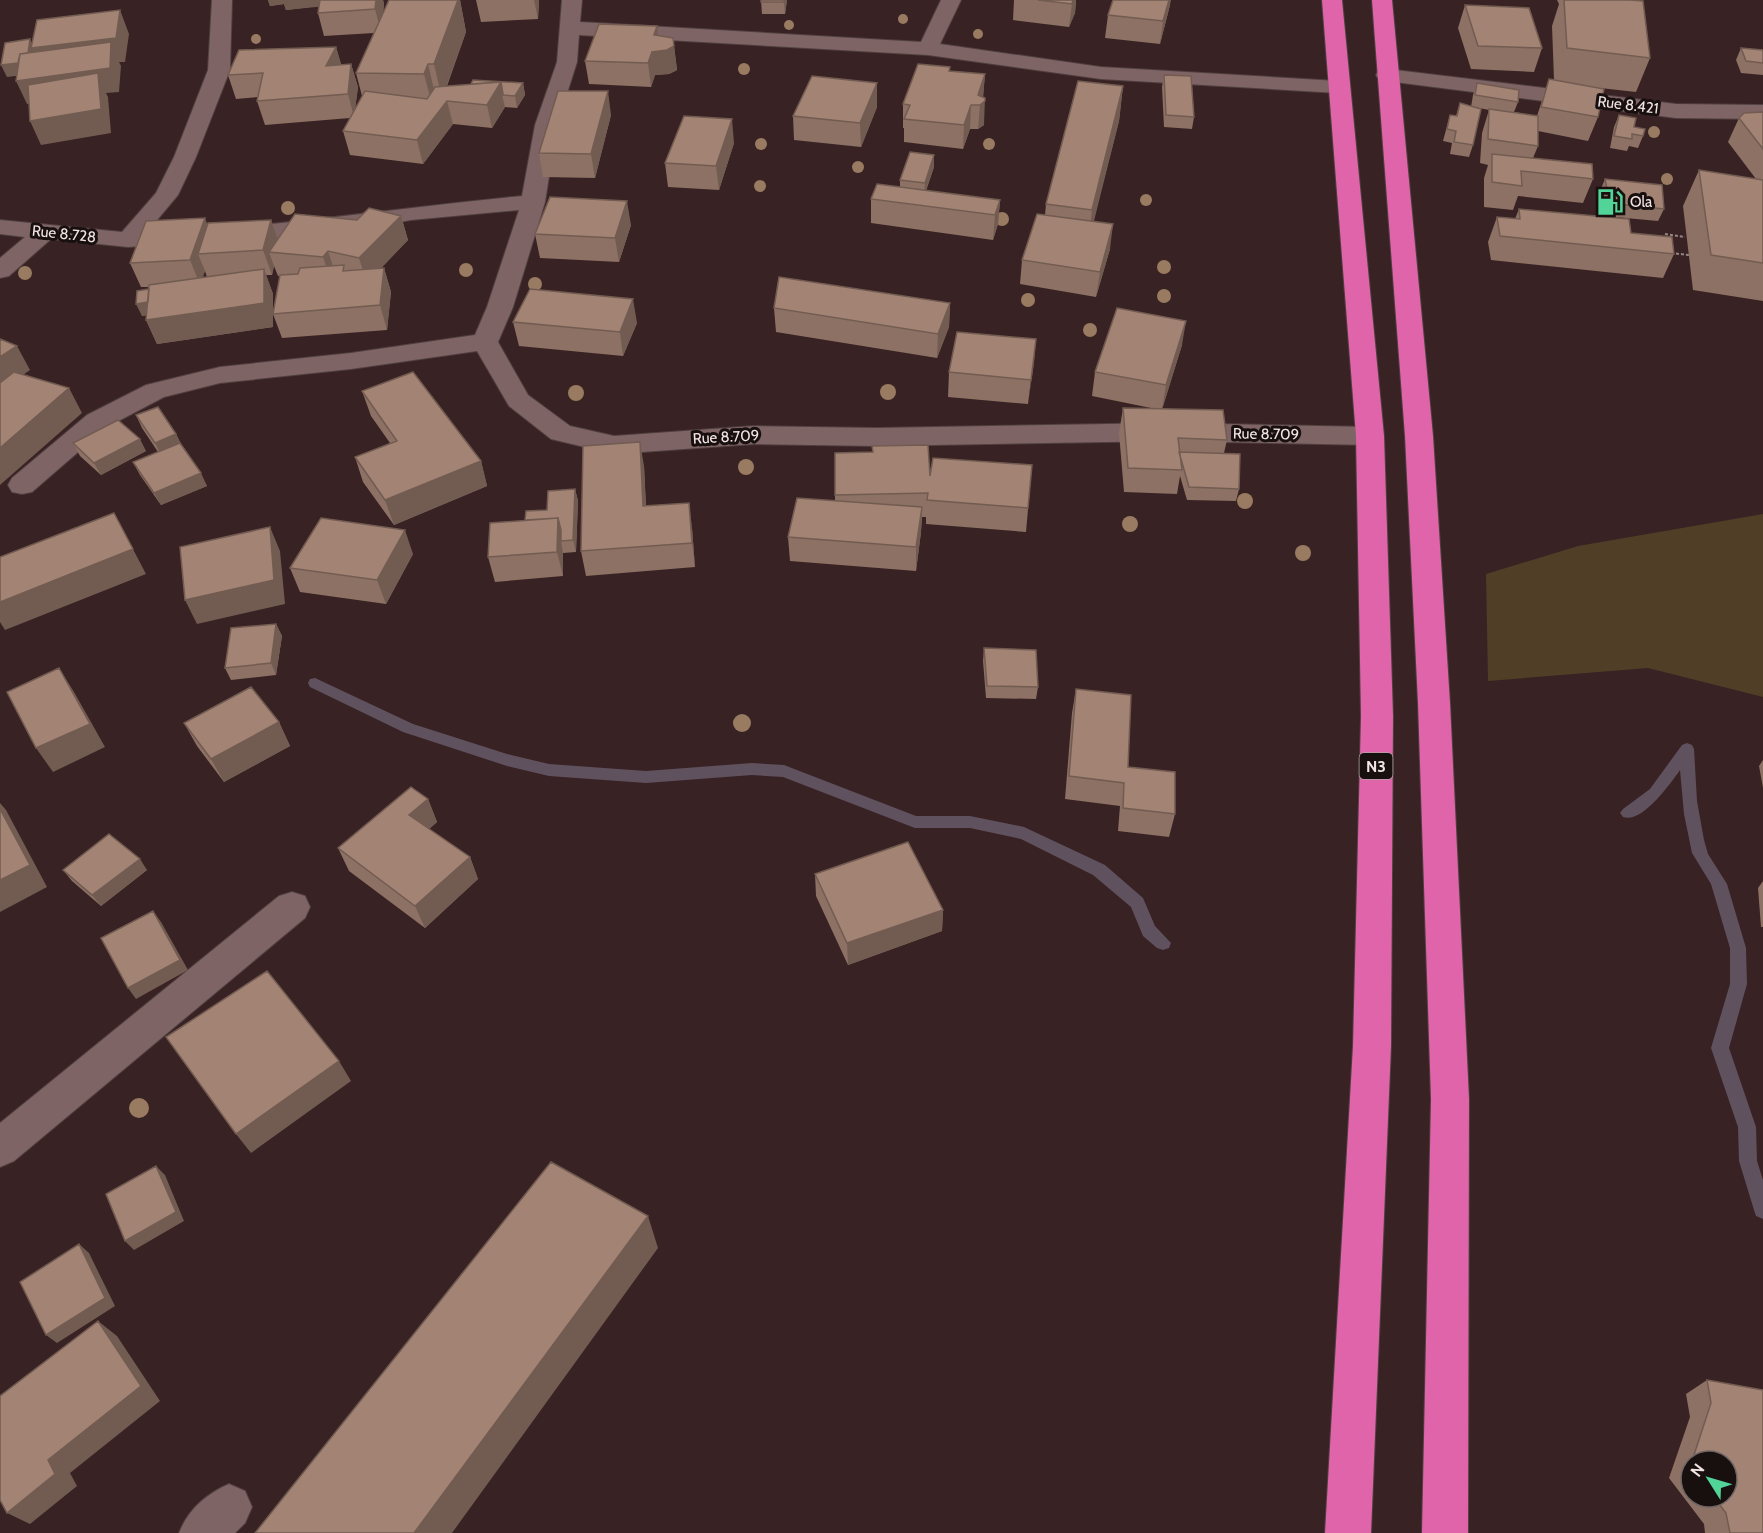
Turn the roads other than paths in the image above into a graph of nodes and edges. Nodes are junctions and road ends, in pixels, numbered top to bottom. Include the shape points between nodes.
1 (222, 0) edge
2 (572, 0) edge
3 (951, 0) edge
4 (1332, 0) edge
5 (1382, 0) edge
6 (572, 28) junction
7 (928, 50) junction
8 (1387, 75) junction
9 (1338, 87) junction
10 (1763, 112) edge
11 (533, 202) junction
12 (0, 227) edge
13 (45, 232) junction
14 (128, 240) junction
15 (0, 271) edge
16 (484, 342) junction
17 (1370, 436) junction
18 (22, 485) dead end
19 (292, 907) dead end
20 (0, 1148) edge
21 (1348, 1533) edge
22 (1445, 1533) edge

1 - 14 street via 219,70 185,157 166,195
2 - 6 street
3 - 7 street
4 - 9 highway, N3
5 - 8 highway
6 - 7 street
6 - 11 street via 567,62 546,124
7 - 9 street via 1101,73
8 - 10 street, Rue 8.421 via 1676,111
8 - 22 highway via 1419,436 1438,796 1450,1099
9 - 17 highway, N3
11 - 14 street, Rue 8.728 via 411,213 345,225
11 - 16 street via 500,307
12 - 13 street, Rue 8.728
13 - 14 street, Rue 8.728
13 - 15 street
16 - 17 street, Rue 8.709 via 518,400 561,433 615,445 754,435 1168,432
16 - 18 street via 220,375 155,391 98,421
17 - 21 highway, N3 via 1377,716 1372,1046
19 - 20 street

